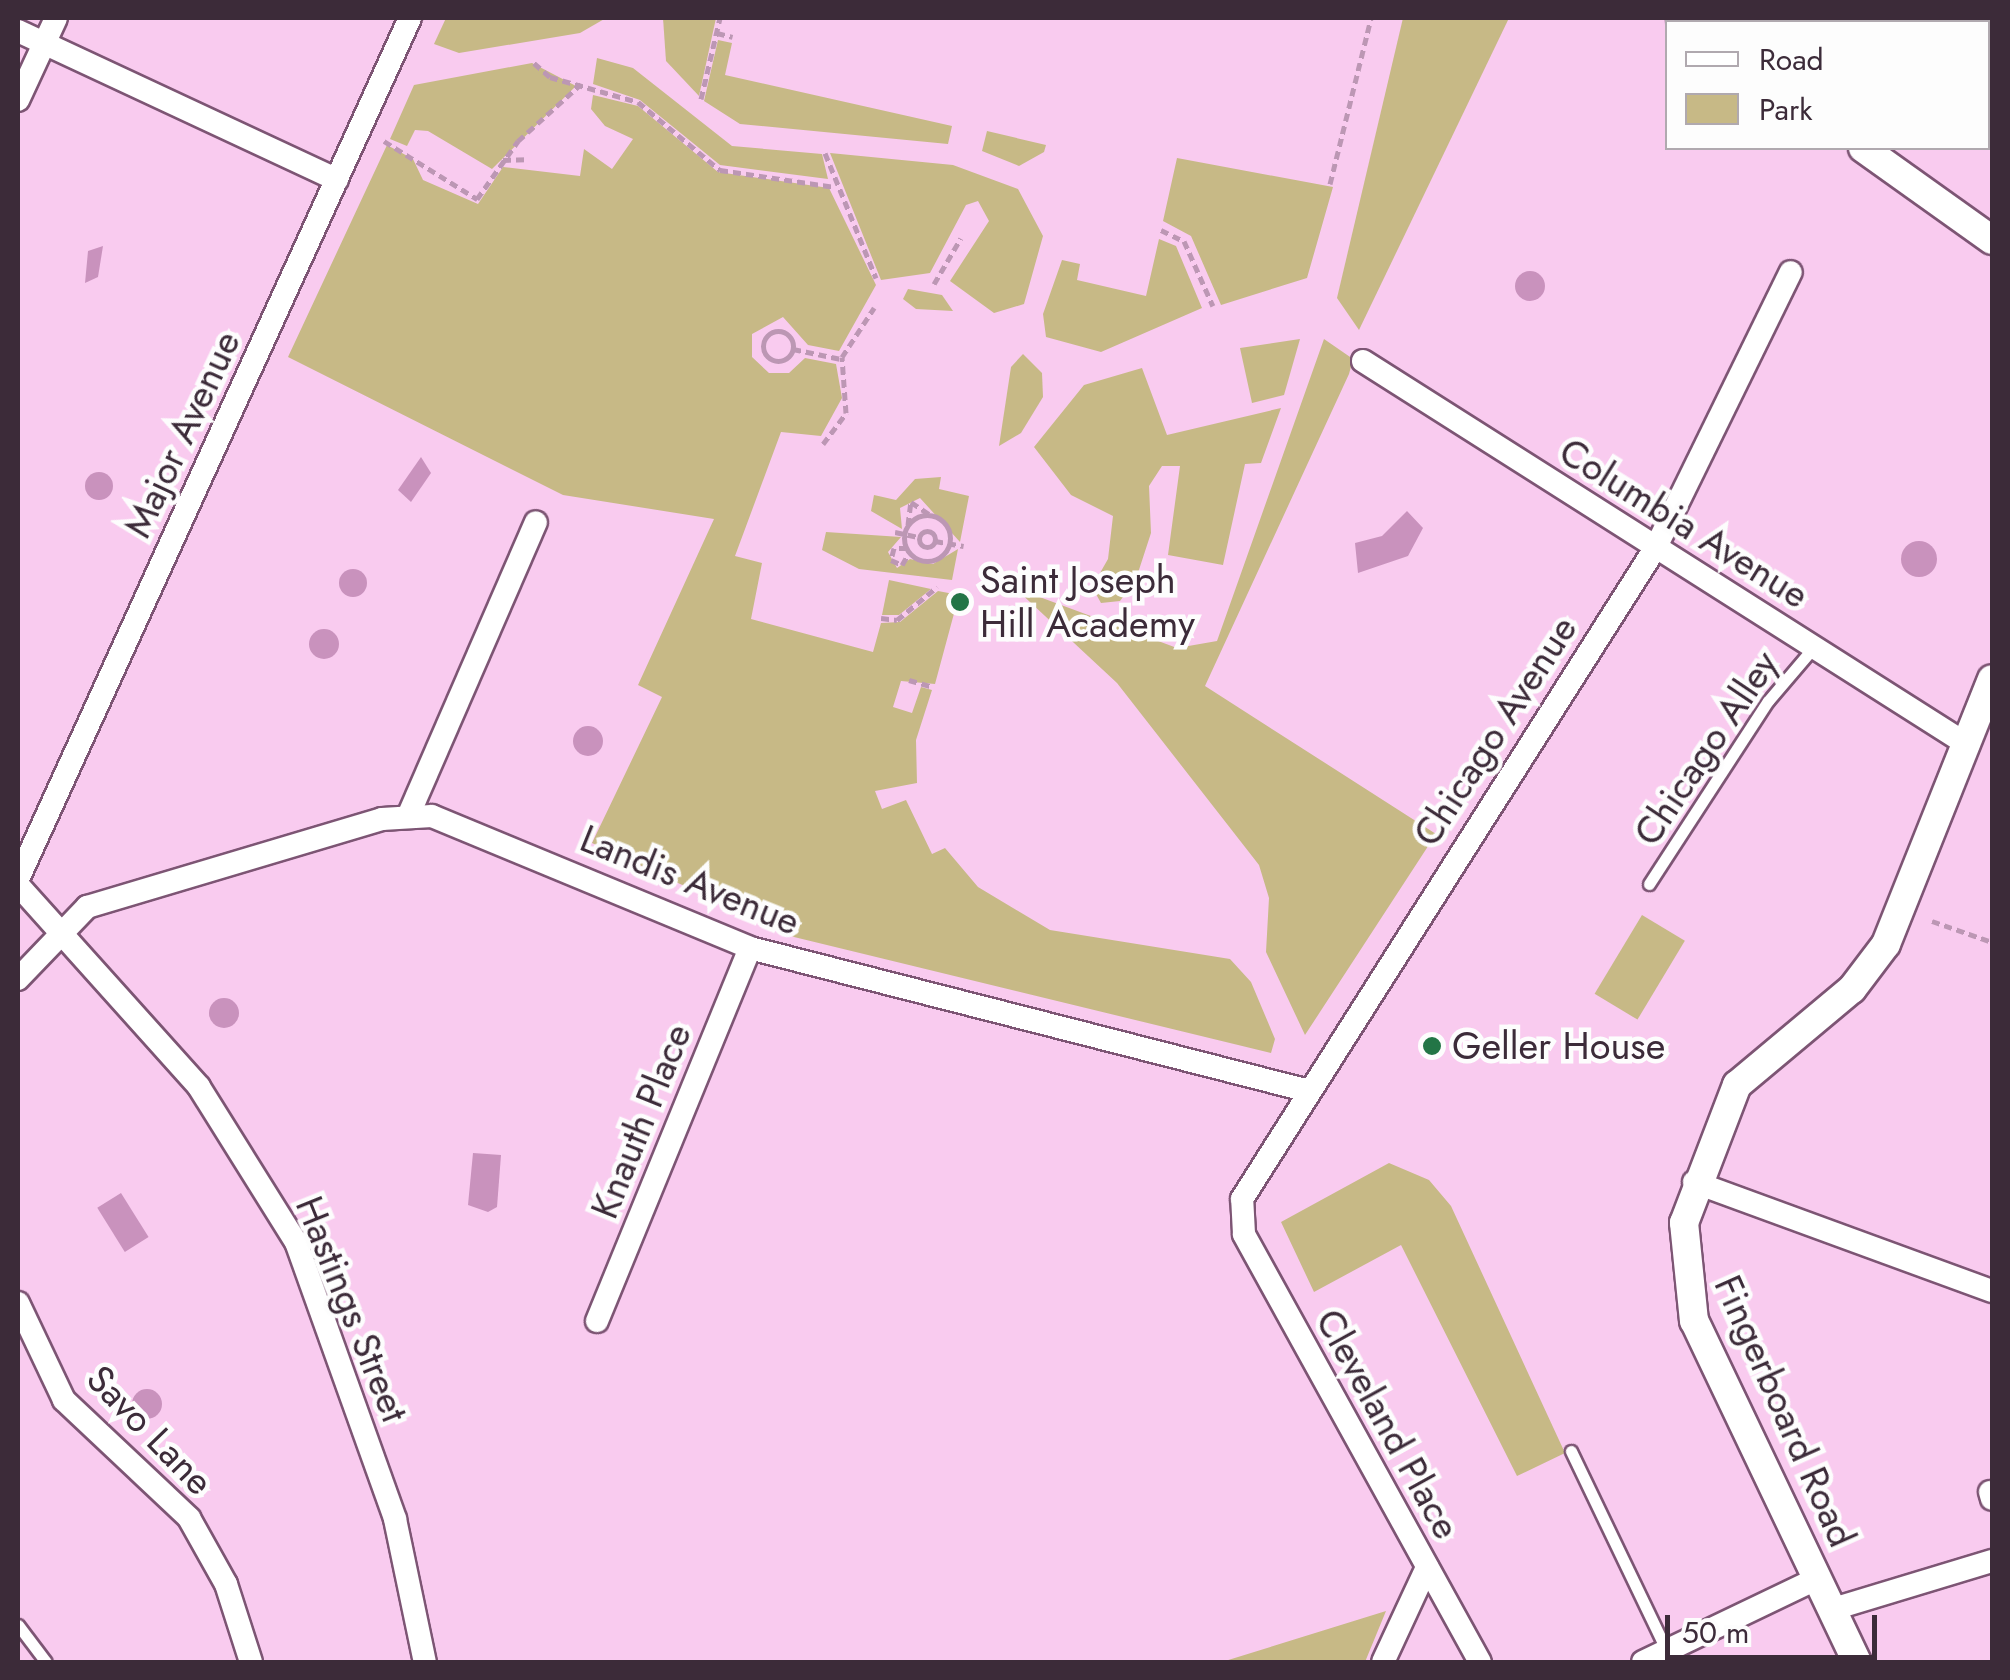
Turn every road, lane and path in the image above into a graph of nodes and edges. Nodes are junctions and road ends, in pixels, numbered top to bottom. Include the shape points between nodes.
1 (56, 18) edge
2 (410, 18) edge
3 (720, 18) edge
4 (1370, 18) edge
5 (18, 32) edge
6 (716, 33) junction
7 (733, 37) dead end
8 (44, 44) junction
9 (534, 62) dead end
10 (581, 84) junction
11 (700, 98) dead end
12 (18, 100) edge
13 (384, 141) dead end
14 (1866, 150) edge
15 (826, 153) dead end
16 (502, 160) junction
17 (528, 160) dead end
18 (337, 180) junction
19 (1330, 184) dead end
20 (835, 187) junction
21 (1161, 230) dead end
22 (961, 238) dead end
23 (1992, 240) edge
24 (1791, 272) dead end
25 (876, 278) dead end
26 (934, 284) dead end
27 (1213, 306) dead end
28 (874, 308) dead end
29 (793, 349) junction
30 (841, 360) junction
31 (1363, 360) dead end
32 (823, 444) dead end
33 (931, 516) junction
34 (536, 522) dead end
35 (908, 525) junction
36 (929, 530) junction
37 (895, 532) dead end
38 (905, 534) junction
39 (919, 537) junction
40 (935, 540) junction
41 (950, 543) junction
42 (964, 546) dead end
43 (926, 547) junction
44 (1656, 547) junction
45 (922, 561) junction
46 (936, 587) dead end
47 (881, 618) dead end
48 (1814, 647) junction
49 (1992, 679) edge
50 (909, 680) dead end
51 (933, 687) dead end
52 (1968, 745) junction
53 (408, 814) junction
54 (18, 882) edge
55 (1650, 884) dead end
56 (1932, 921) dead end
57 (62, 928) junction
58 (1992, 942) edge
59 (750, 948) junction
60 (18, 980) edge
61 (1305, 1090) junction
62 (1694, 1182) junction
63 (1240, 1218) joint
64 (1992, 1290) edge
65 (18, 1303) edge
66 (597, 1321) dead end
67 (1572, 1451) dead end
68 (1992, 1561) edge
69 (1427, 1567) junction
70 (1818, 1578) junction
71 (1832, 1609) junction
72 (18, 1625) edge
73 (1673, 1654) edge
74 (46, 1662) edge
75 (251, 1662) edge
76 (426, 1662) edge
77 (1383, 1662) edge
78 (1480, 1662) edge
79 (1643, 1662) edge
80 (1858, 1662) edge

1 - 8 street
2 - 18 street, Major Avenue
3 - 6 path
4 - 19 path
5 - 8 street
6 - 7 path
6 - 11 path
8 - 12 street
8 - 18 street
9 - 10 path via 550,78
10 - 16 path
10 - 20 path via 638,102 720,170
13 - 16 path via 477,199
14 - 23 street
15 - 20 path
16 - 17 path
18 - 54 street, Major Avenue
20 - 25 path
21 - 27 path via 1184,241
22 - 26 path
24 - 44 street, Chicago Avenue
28 - 30 path
29 - 29 path via 772,360 764,339 782,331
29 - 30 path
30 - 32 path via 846,413
31 - 44 street, Columbia Avenue
33 - 35 path
33 - 35 path via 911,502
33 - 36 path
33 - 41 path
34 - 53 street
35 - 38 path
36 - 39 path
36 - 40 path
37 - 38 path
38 - 39 path
38 - 45 path via 908,551
39 - 43 path
40 - 41 path
40 - 43 path
41 - 42 path
41 - 45 path
43 - 45 path
44 - 48 street, Columbia Avenue
44 - 61 street, Chicago Avenue
46 - 47 path via 897,620
48 - 52 street, Columbia Avenue
48 - 55 lane, Chicago Alley via 1768,701
49 - 52 street, Fingerboard Road
50 - 51 path
52 - 62 street, Fingerboard Road via 1877,960 1738,1085
53 - 57 street, Landis Avenue via 108,899
53 - 59 street, Landis Avenue via 452,820
54 - 57 street, Hastings Street
56 - 58 path
57 - 60 street
57 - 76 street, Hastings Street via 200,1087 296,1242 394,1519
59 - 61 street, Landis Avenue
59 - 66 street, Knauth Place
61 - 63 street, Chicago Avenue
62 - 64 street
62 - 70 street, Fingerboard Road via 1682,1243 1691,1311
63 - 69 street, Cleveland Place
65 - 75 street, Savo Lane via 64,1400 189,1518 226,1584
67 - 73 lane
68 - 71 street
69 - 77 street
69 - 78 street, Cleveland Place
70 - 71 street, Fingerboard Road
70 - 73 street
71 - 80 street, Fingerboard Road
72 - 74 lane
73 - 79 street

